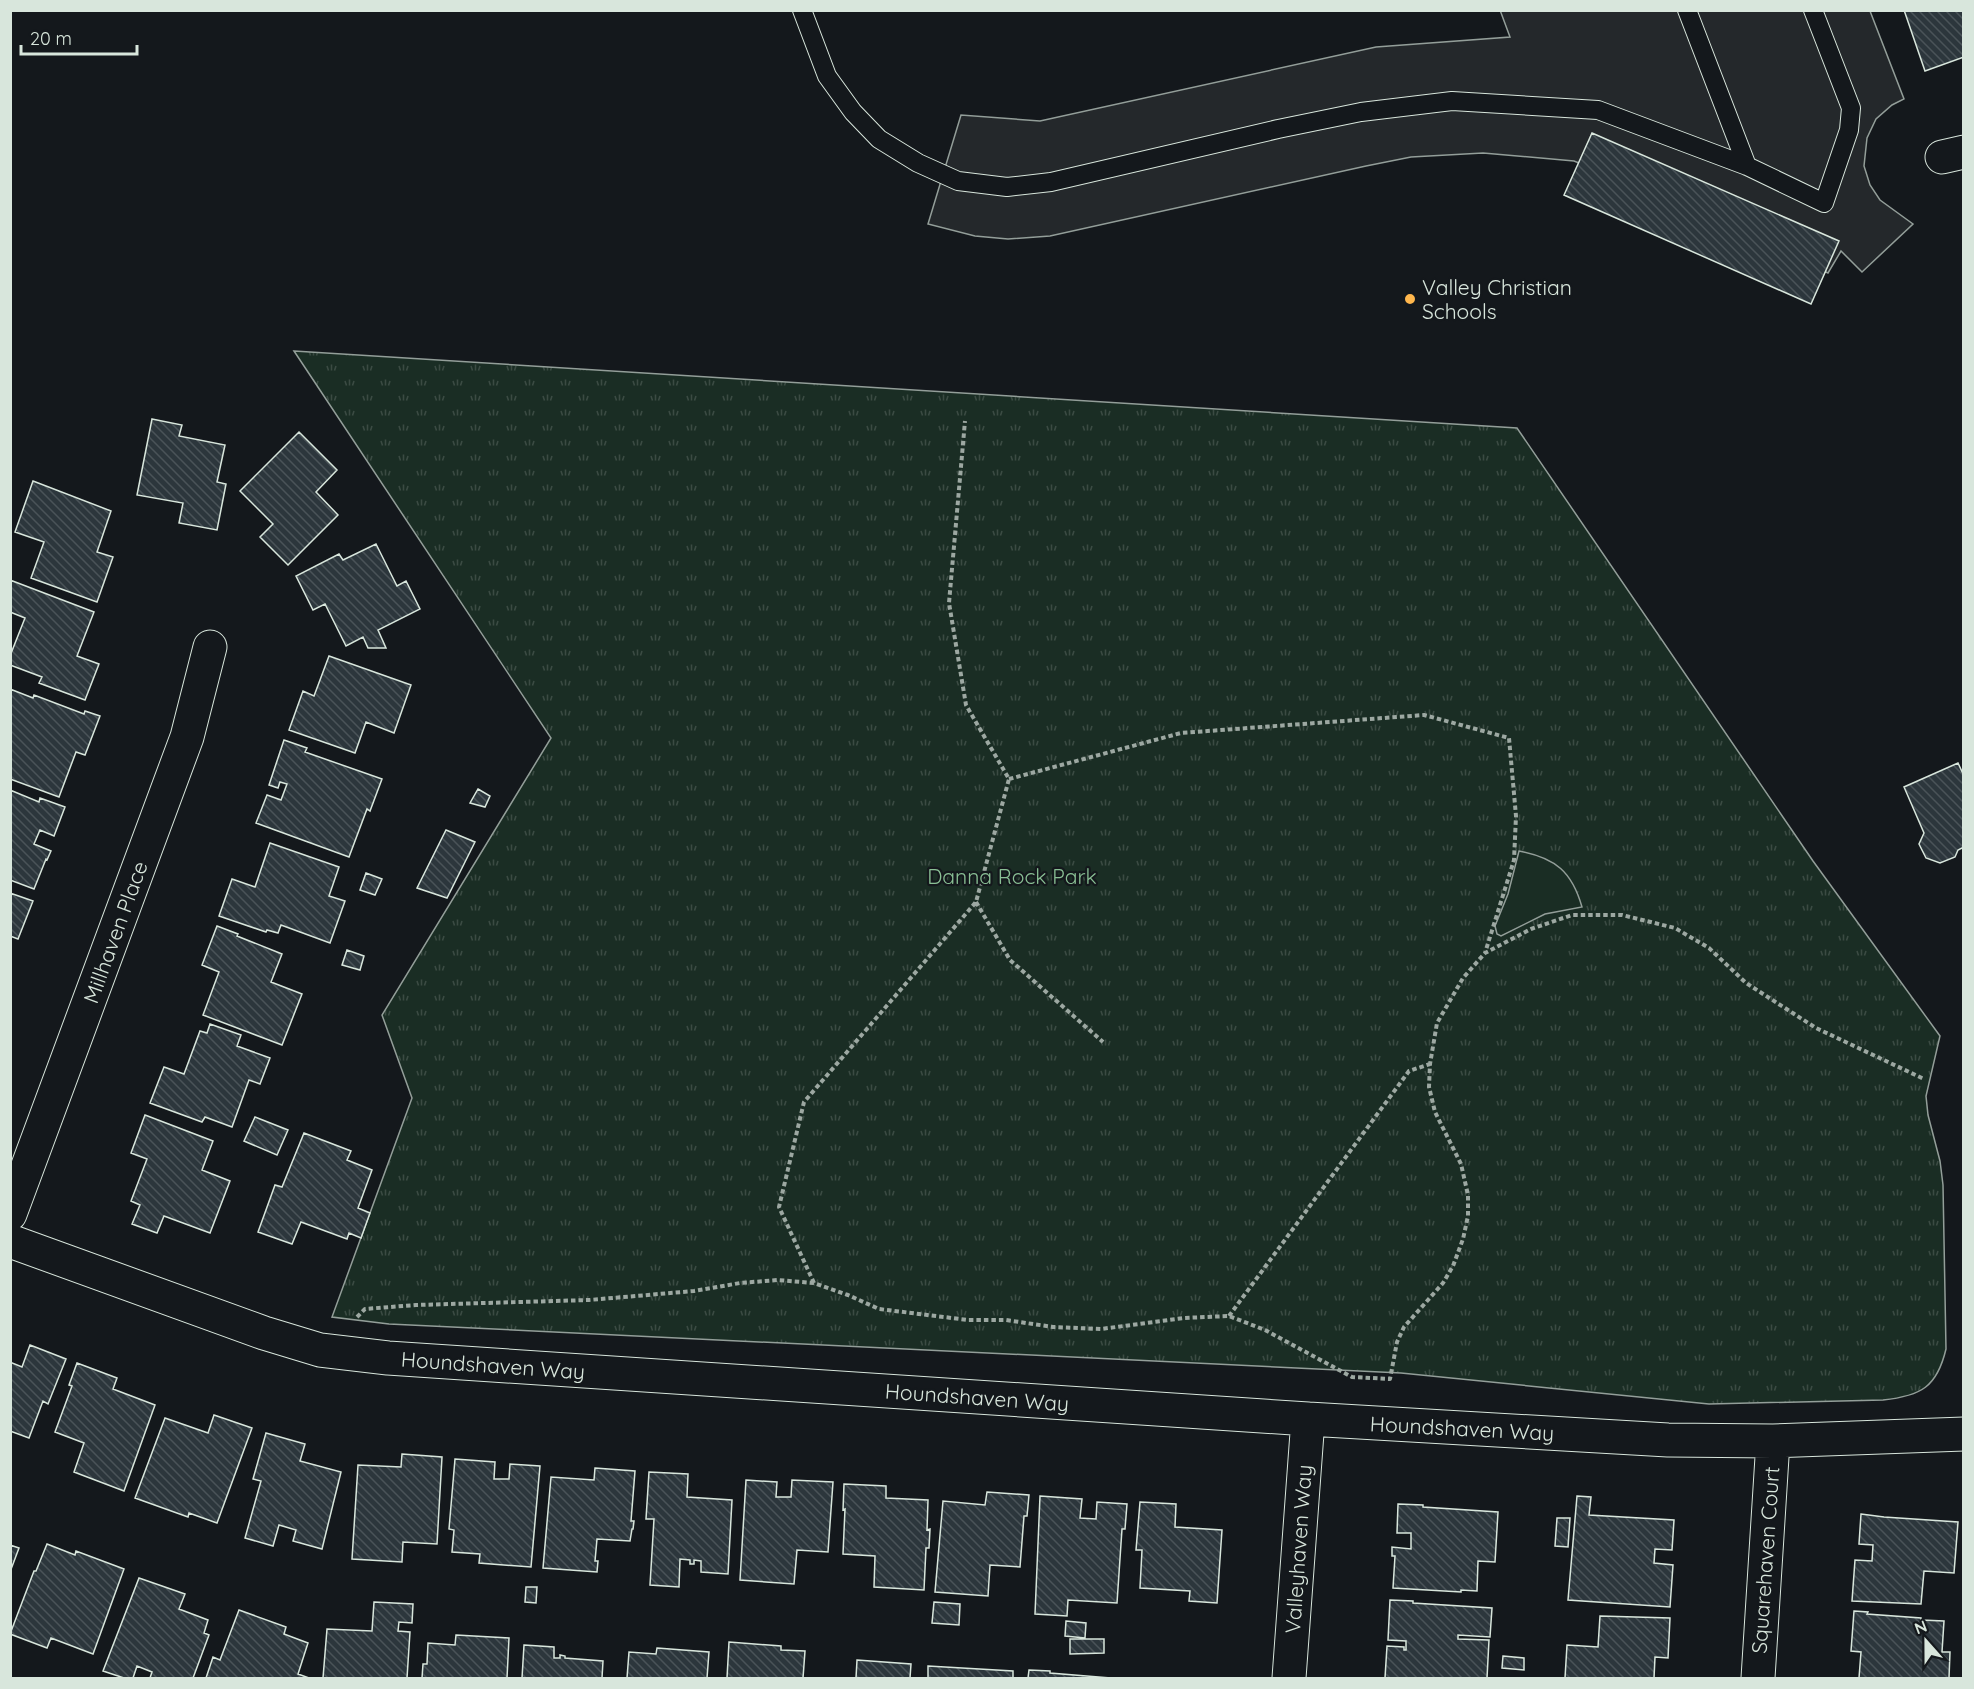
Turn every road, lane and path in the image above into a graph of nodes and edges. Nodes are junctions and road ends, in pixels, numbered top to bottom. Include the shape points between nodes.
1 (802, 10) edge
2 (1687, 10) edge
3 (1813, 10) edge
4 (1748, 166) junction
5 (965, 421) dead end
6 (210, 647) dead end
7 (1009, 779) junction
8 (976, 902) junction
9 (1485, 953) junction
10 (1103, 1042) dead end
11 (1430, 1064) junction
12 (1924, 1079) dead end
13 (10, 1214) edge
14 (10, 1241) edge
15 (814, 1283) junction
16 (1229, 1316) junction
17 (320, 1350) junction
18 (1308, 1419) junction
19 (1964, 1434) edge
20 (1773, 1441) junction
21 (1289, 1678) edge
22 (1758, 1678) edge

1 - 4 lane via 827,76 853,112 879,139 958,181 1007,187 1051,182 1361,112 1452,101 1598,110
2 - 4 lane
3 - 4 lane via 1851,108 1849,130 1824,203
5 - 7 path via 949,603 966,705
6 - 13 street, Millhaven Place via 188,737
7 - 8 path
7 - 9 path via 1181,733 1425,715 1509,738 1516,816 1514,860
8 - 10 path via 1010,960
8 - 15 path via 804,1102 779,1207
9 - 11 path via 1463,978 1437,1023
9 - 12 path via 1531,929 1572,915 1622,915 1675,928 1709,948 1746,983 1816,1028
11 - 16 path via 1409,1071
11 - 16 path via 1429,1087 1435,1112 1461,1164 1468,1216 1448,1275 1404,1327 1390,1379 1352,1377 1265,1330
14 - 17 street, Houndshaven Way
15 - 16 path via 879,1309 1053,1327 1101,1329
15 - 17 path via 778,1280 694,1292 589,1300 365,1309
17 - 18 street, Houndshaven Way via 388,1358
18 - 20 street, Houndshaven Way via 1668,1440
18 - 21 street, Valleyhaven Way
19 - 20 street, Houndshaven Way
20 - 22 street, Squarehaven Court

